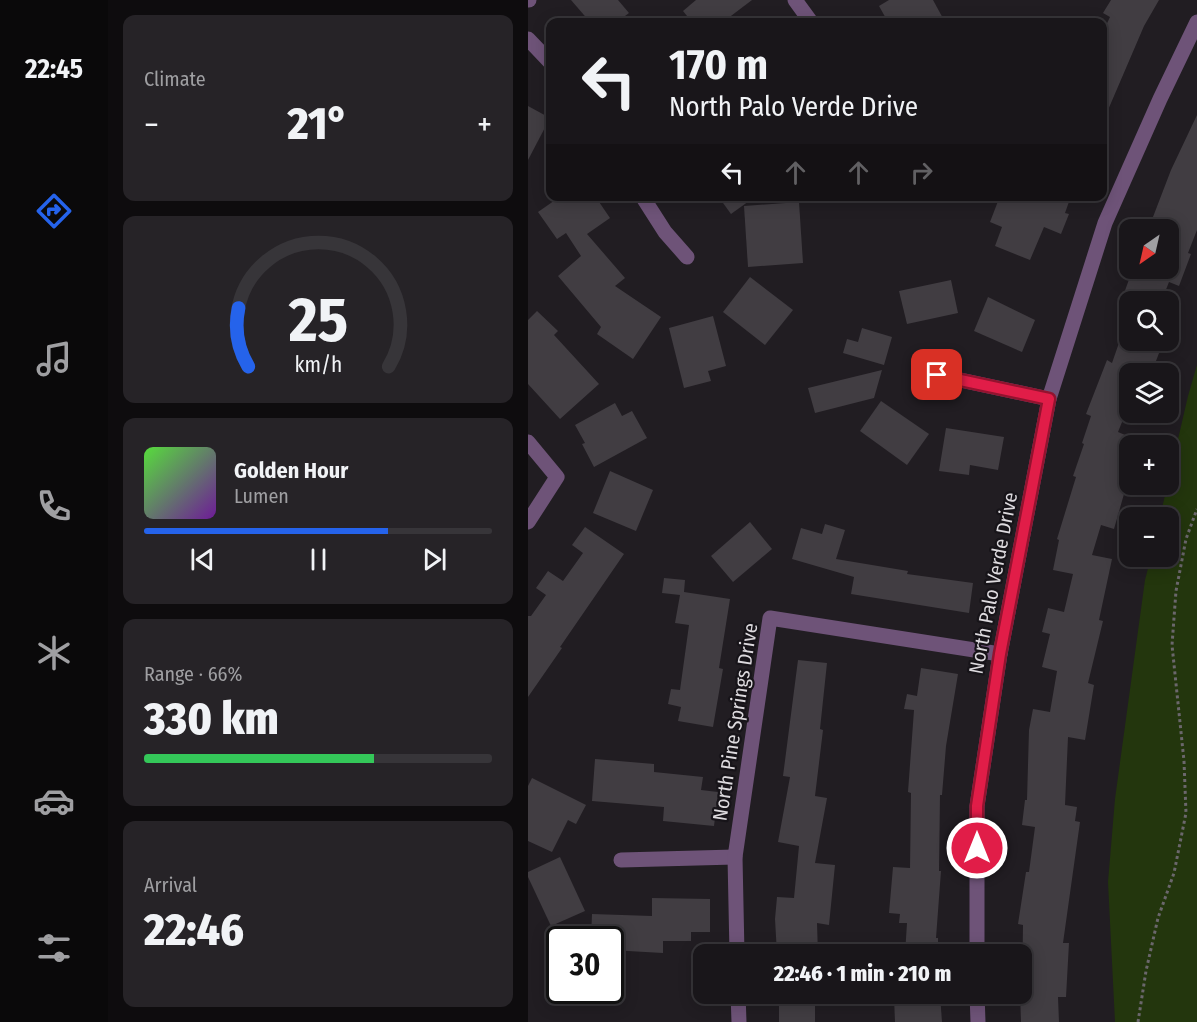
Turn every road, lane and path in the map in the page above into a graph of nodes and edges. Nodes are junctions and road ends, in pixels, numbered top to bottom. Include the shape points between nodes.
1 (795, 0) edge
2 (808, 18) edge
3 (1197, 22) edge
4 (528, 39) edge
5 (546, 58) edge
6 (645, 201) edge
7 (687, 257) dead end
8 (937, 375) dead end
9 (1049, 399) junction
10 (528, 442) edge
11 (1197, 509) edge
12 (528, 522) edge
13 (1000, 654) junction
14 (735, 857) junction
15 (621, 860) dead end
16 (737, 944) edge
17 (977, 944) edge
18 (738, 1004) edge
19 (977, 1004) edge
20 (739, 1022) edge
21 (978, 1022) edge
22 (1138, 1022) edge

1 - 2 street
3 - 9 street, North Palo Verde Drive via 1105,224
4 - 5 street
6 - 7 street
8 - 9 street
9 - 13 street, North Palo Verde Drive
10 - 12 street via 557,477
11 - 22 path via 1186,539 1176,591 1172,645 1186,813 1174,873 1158,918
13 - 14 street, North Pine Springs Drive via 770,618
13 - 17 street, North Palo Verde Drive via 977,806
14 - 15 street
14 - 16 street, North Pine Springs Drive
18 - 20 street
19 - 21 street

